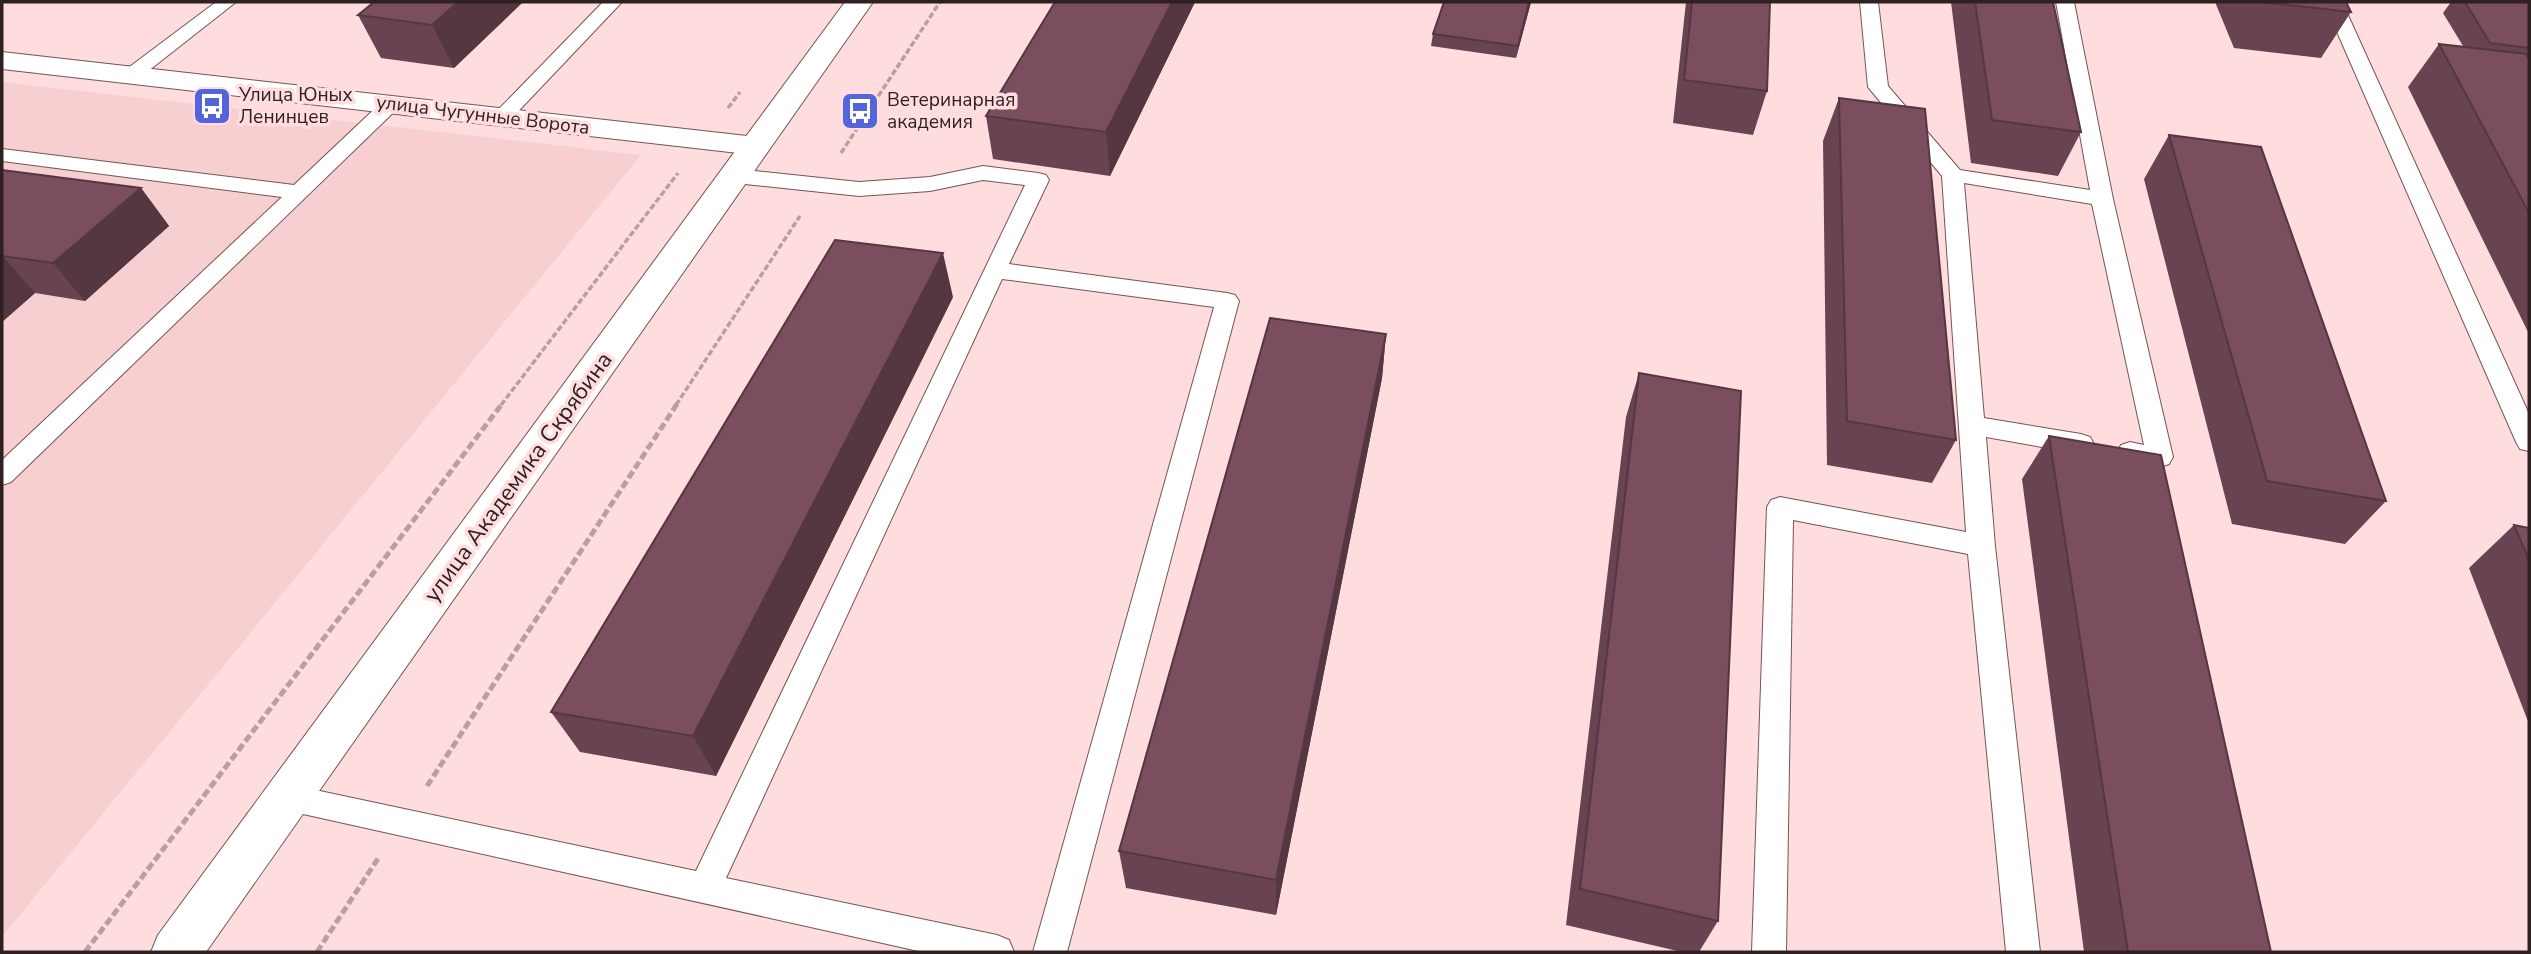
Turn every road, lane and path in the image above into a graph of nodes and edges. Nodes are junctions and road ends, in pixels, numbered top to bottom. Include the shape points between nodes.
1 (227, 2) edge
2 (612, 2) edge
3 (859, 2) edge
4 (940, 2) edge
5 (1869, 2) edge
6 (2065, 2) edge
7 (2333, 2) edge
8 (2, 60) edge
9 (131, 75) junction
10 (744, 87) dead end
11 (391, 104) junction
12 (502, 117) junction
13 (703, 141) junction
14 (2, 155) edge
15 (745, 161) junction
16 (1953, 175) junction
17 (821, 184) junction
18 (299, 192) junction
19 (2102, 199) junction
20 (995, 270) junction
21 (1972, 425) junction
22 (2529, 442) edge
23 (2, 475) edge
24 (1982, 546) junction
25 (287, 798) junction
26 (403, 822) junction
27 (705, 887) junction
28 (85, 952) edge
29 (176, 952) edge
30 (317, 952) edge
31 (997, 952) edge
32 (1050, 952) edge
33 (1769, 952) edge
34 (2023, 952) edge

1 - 9 lane
2 - 12 lane
3 - 15 main road, улица Академика Скрябина
4 - 17 path
5 - 16 lane via 1878,87
6 - 19 lane
7 - 22 lane
8 - 9 main road, улица Чугунные Ворота
9 - 11 main road, улица Чугунные Ворота
10 - 13 path
11 - 12 main road, улица Чугунные Ворота
11 - 18 lane
12 - 13 main road, улица Чугунные Ворота
13 - 15 main road, улица Чугунные Ворота
13 - 28 path
14 - 18 lane
15 - 17 lane
15 - 25 main road, улица Академика Скрябина
16 - 19 lane
16 - 21 lane
17 - 20 lane via 859,189 919,185 983,173 1038,180
17 - 26 path
18 - 23 lane
19 - 21 lane via 2160,457
20 - 27 lane
20 - 32 lane via 1227,301
21 - 24 lane
24 - 33 lane via 1780,506
24 - 34 lane
25 - 26 lane
25 - 29 main road, улица Академика Скрябина
26 - 27 lane
26 - 30 path
27 - 31 lane

